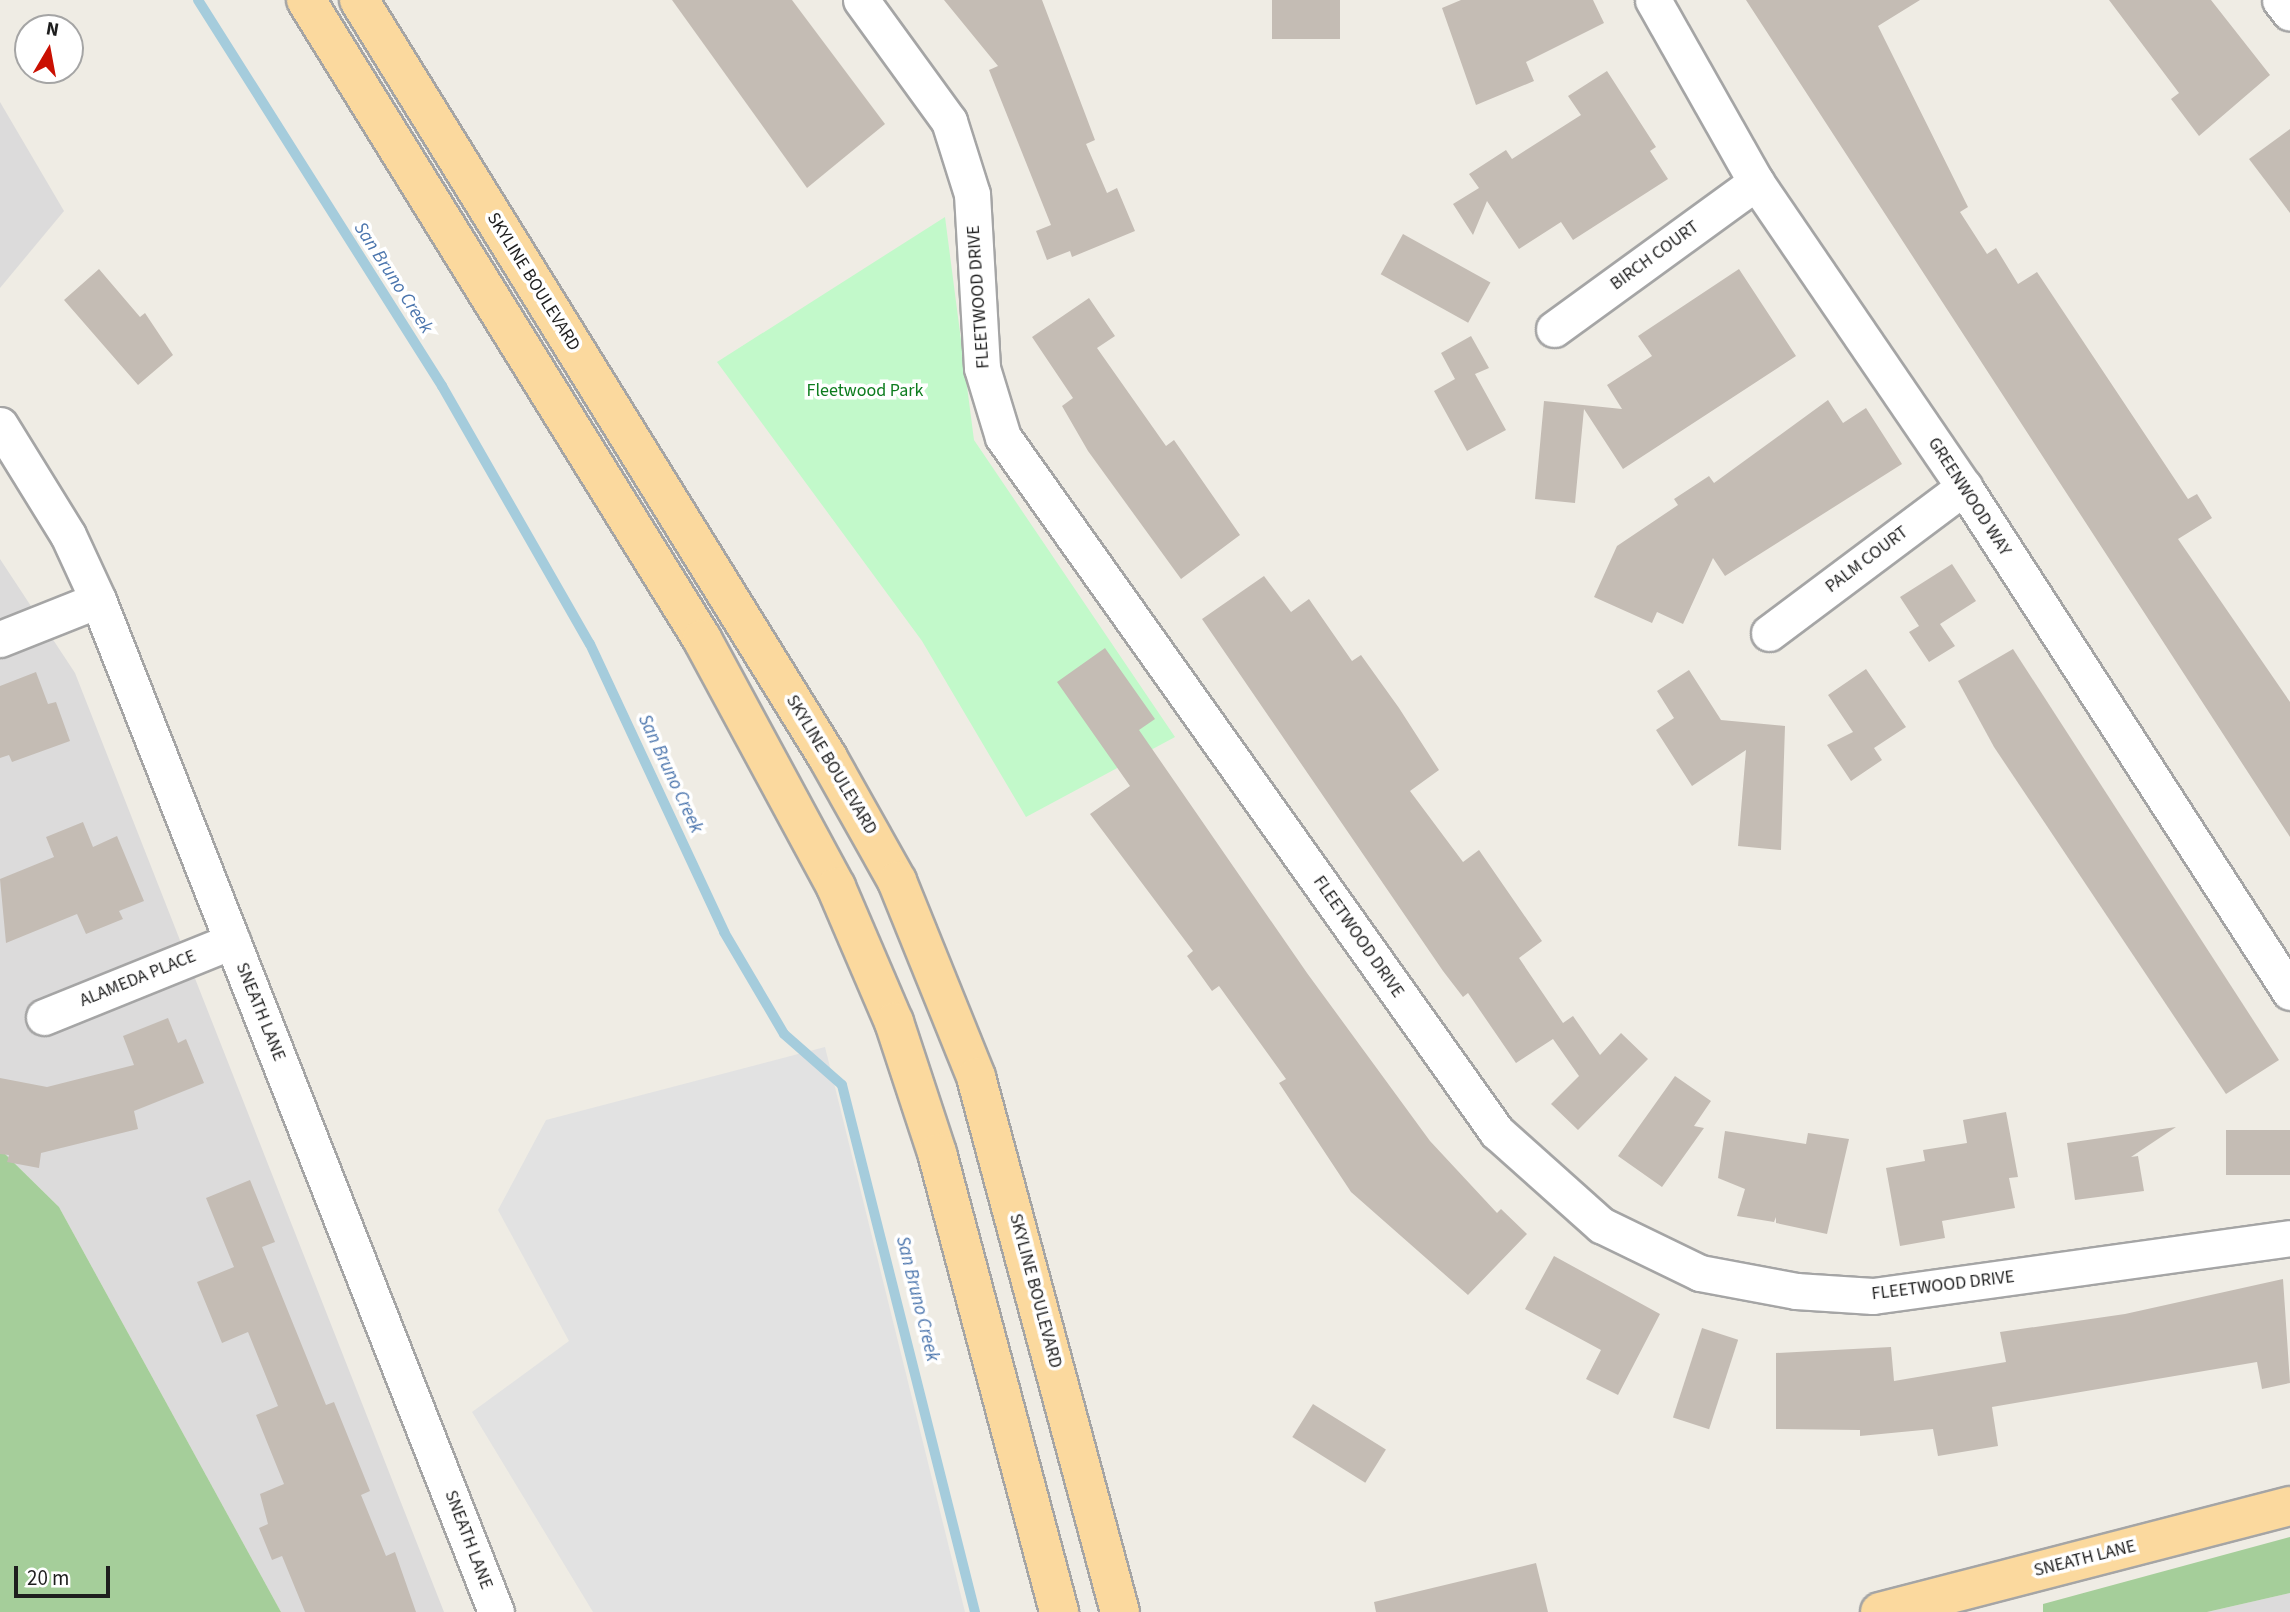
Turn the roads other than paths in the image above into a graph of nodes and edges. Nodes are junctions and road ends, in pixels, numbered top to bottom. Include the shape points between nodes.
1 (306, 0) edge
2 (359, 0) edge
3 (861, 0) edge
4 (1653, 0) edge
5 (2280, 0) edge
6 (2290, 13) edge
7 (1756, 182) junction
8 (1554, 329) dead end
9 (0, 425) edge
10 (1964, 487) junction
11 (98, 600) junction
12 (1769, 633) dead end
13 (0, 639) edge
14 (232, 941) junction
15 (2290, 992) edge
16 (44, 1017) dead end
17 (2290, 1238) edge
18 (2290, 1506) edge
19 (1891, 1611) edge
20 (496, 1612) edge
21 (1059, 1612) edge
22 (1120, 1612) edge

1 - 21 main road via 702,639 836,887 894,1022 937,1153
2 - 22 main road, SKYLINE BOULEVARD via 828,758 897,881 976,1077
3 - 17 street, FLEETWOOD DRIVE via 949,121 972,194 982,368 1003,438 1497,1132 1601,1226 1700,1273 1796,1291 1873,1296
4 - 7 street, GREENWOOD WAY
5 - 6 street
7 - 8 street, BIRCH COURT
7 - 10 street, GREENWOOD WAY
9 - 11 street, SNEATH LANE via 63,525
10 - 12 street, PALM COURT
10 - 15 street, GREENWOOD WAY
11 - 13 street
11 - 14 street, SNEATH LANE
14 - 16 street, ALAMEDA PLACE
14 - 20 street, SNEATH LANE
18 - 19 main road, SNEATH LANE

